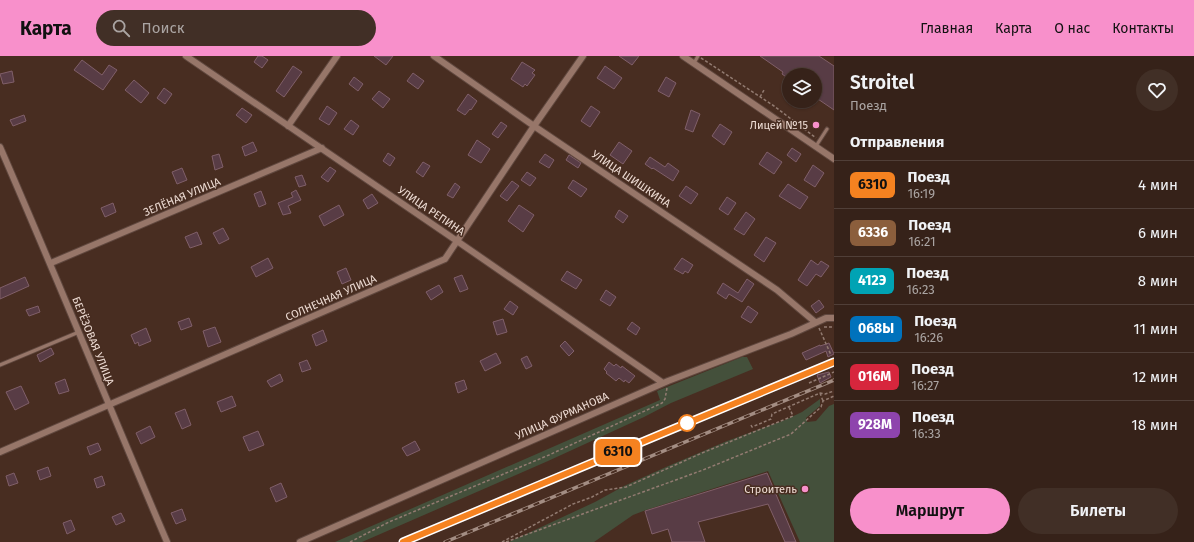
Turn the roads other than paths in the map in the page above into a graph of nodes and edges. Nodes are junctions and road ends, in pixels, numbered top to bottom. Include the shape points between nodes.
1 (186, 56) edge
2 (337, 56) edge
3 (434, 56) edge
4 (583, 56) edge
5 (683, 56) edge
6 (698, 56) edge
7 (693, 63) junction
8 (288, 126) junction
9 (534, 126) junction
10 (827, 129) dead end
11 (817, 143) junction
12 (0, 147) edge
13 (322, 148) junction
14 (834, 159) edge
15 (457, 241) junction
16 (51, 263) junction
17 (834, 318) edge
18 (815, 322) junction
19 (79, 332) junction
20 (0, 365) edge
21 (665, 382) junction
22 (109, 406) junction
23 (0, 452) edge
24 (167, 542) edge
25 (300, 542) edge

1 - 8 street, УЛИЦА РЕПИНА
2 - 8 street
3 - 9 street, УЛИЦА ШИШКИНА
4 - 9 street, СОЛНЕЧНАЯ УЛИЦА
5 - 7 street
6 - 7 lane
7 - 11 street
8 - 13 street, УЛИЦА РЕПИНА
9 - 15 street, СОЛНЕЧНАЯ УЛИЦА
9 - 18 street, УЛИЦА ШИШКИНА via 778,290
10 - 11 lane
11 - 14 street
12 - 16 street, БЕРЁЗОВАЯ УЛИЦА
13 - 15 street, УЛИЦА РЕПИНА
13 - 16 street, ЗЕЛЁНАЯ УЛИЦА
15 - 21 street, УЛИЦА РЕПИНА
15 - 22 street, СОЛНЕЧНАЯ УЛИЦА via 445,259
16 - 19 street, БЕРЁЗОВАЯ УЛИЦА
17 - 18 street, УЛИЦА ФУРМАНОВА
18 - 21 street, УЛИЦА ФУРМАНОВА via 791,334
19 - 20 lane
19 - 22 street, БЕРЁЗОВАЯ УЛИЦА
21 - 25 street, УЛИЦА ФУРМАНОВА
22 - 23 street, СОЛНЕЧНАЯ УЛИЦА
22 - 24 street, БЕРЁЗОВАЯ УЛИЦА

